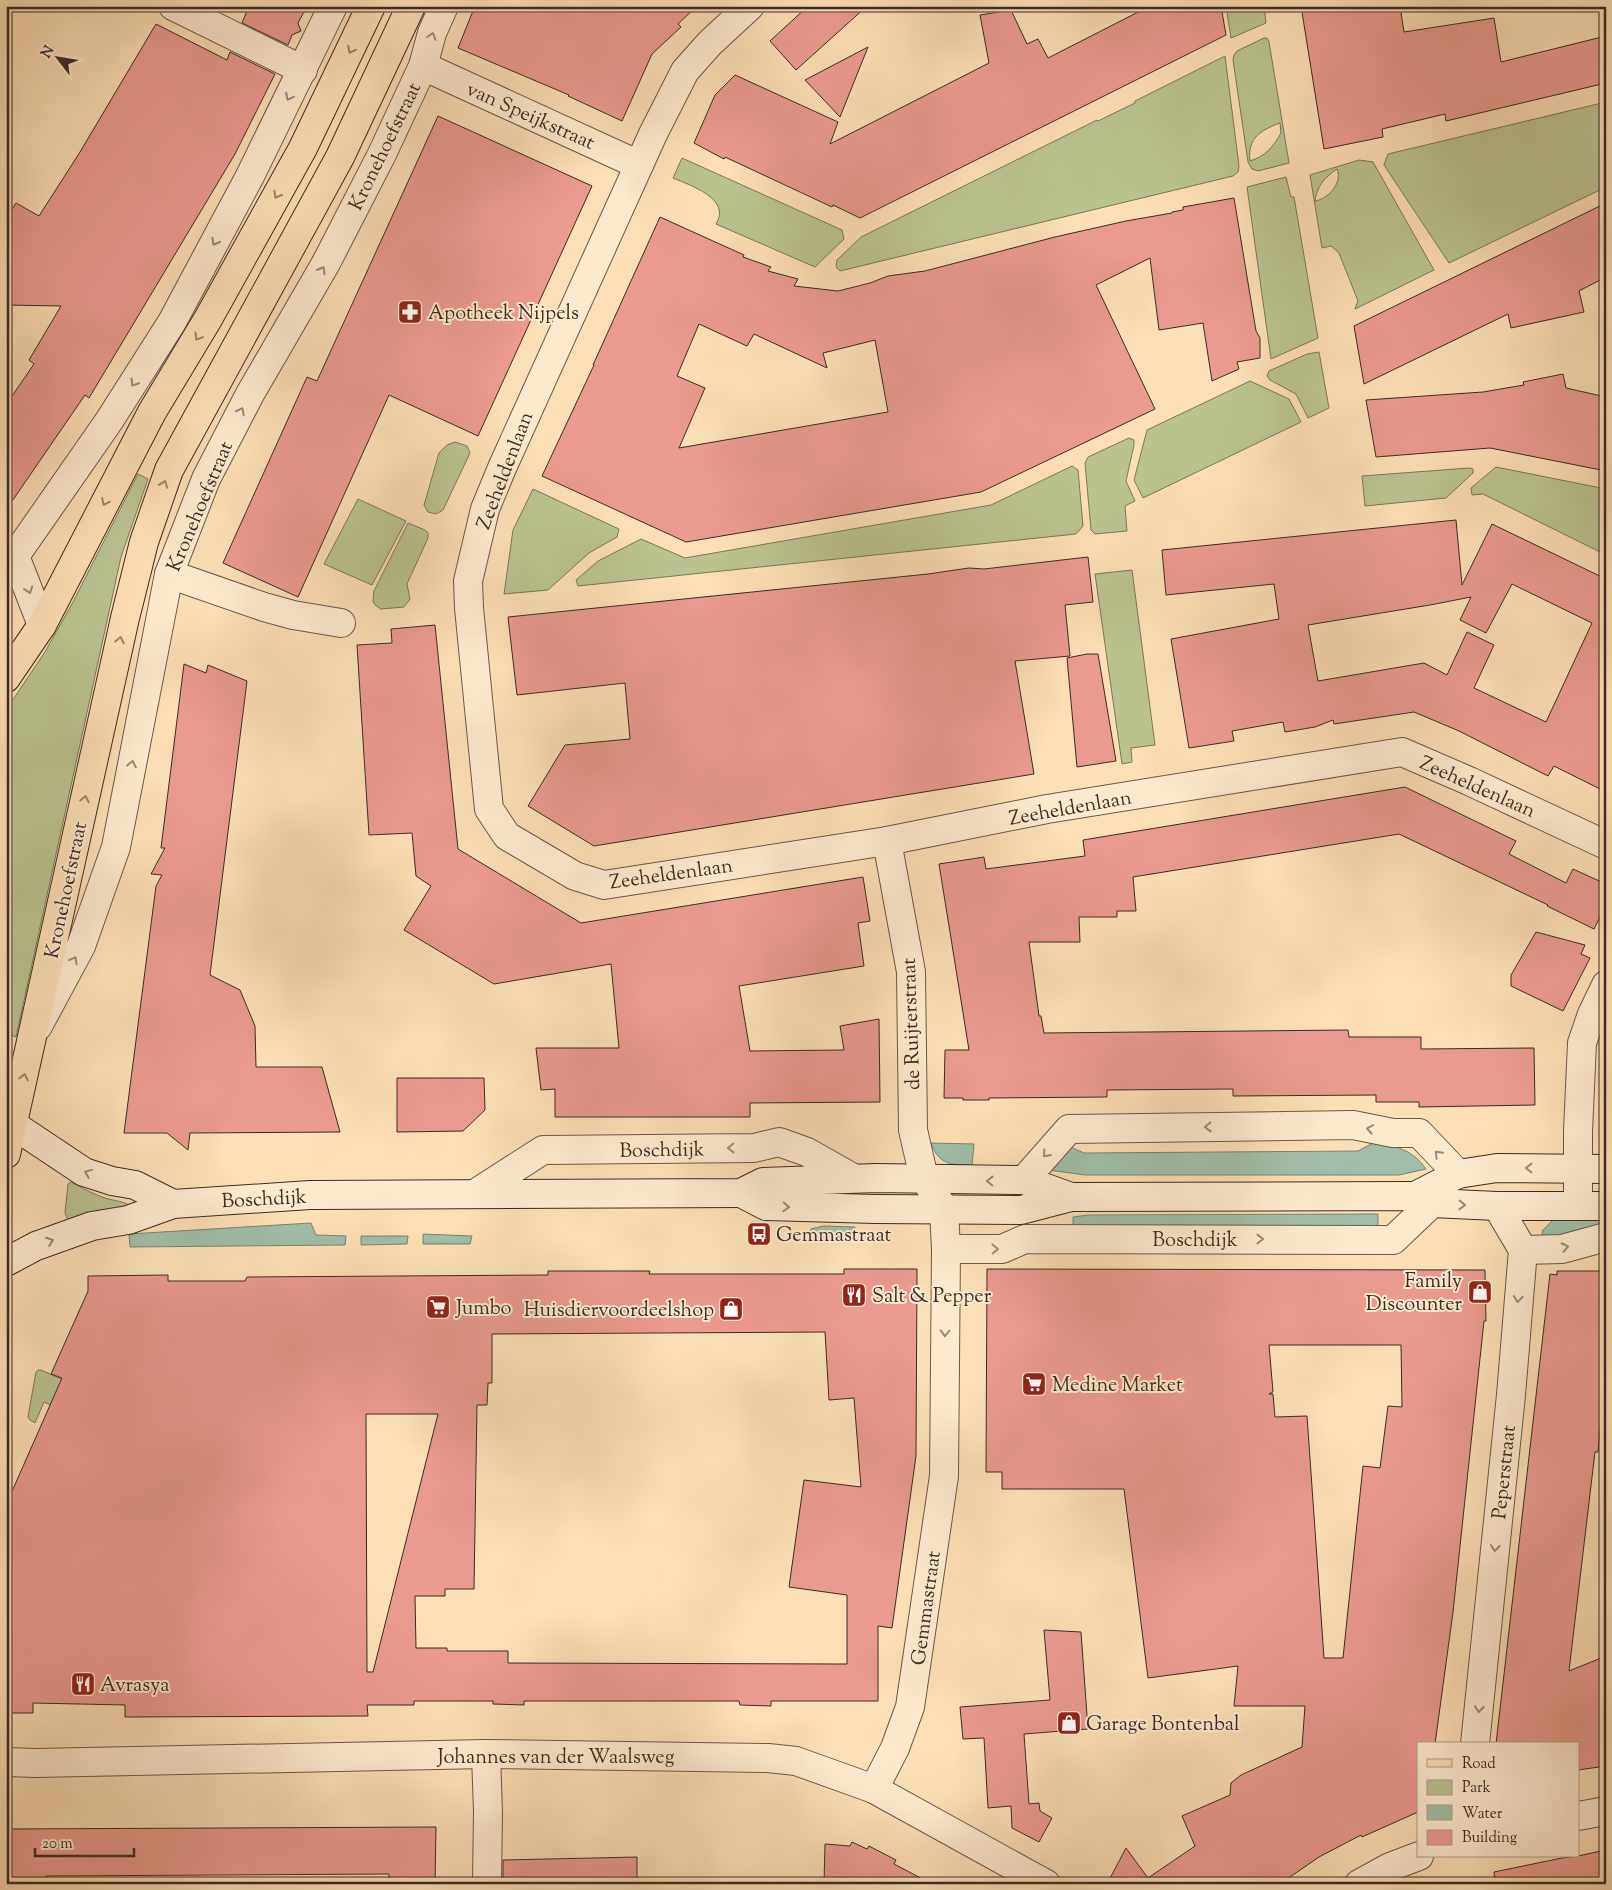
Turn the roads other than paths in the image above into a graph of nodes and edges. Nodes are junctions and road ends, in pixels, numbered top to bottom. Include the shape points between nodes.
1 (174, 6) edge
2 (333, 6) edge
3 (372, 6) edge
4 (411, 6) edge
5 (444, 6) edge
6 (750, 6) edge
7 (423, 66) junction
8 (303, 70) junction
9 (639, 164) junction
10 (169, 574) junction
11 (341, 623) dead end
12 (42, 624) junction
13 (6, 678) edge
14 (887, 841) junction
15 (1606, 846) edge
16 (1606, 985) edge
17 (34, 1033) junction
18 (9, 1122) edge
19 (6, 1154) edge
20 (1578, 1168) junction
21 (1606, 1169) edge
22 (1458, 1174) junction
23 (853, 1178) junction
24 (924, 1178) junction
25 (1024, 1180) junction
26 (476, 1193) junction
27 (740, 1193) junction
28 (1071, 1197) junction
29 (1424, 1200) junction
30 (173, 1204) junction
31 (1497, 1206) junction
32 (1578, 1206) junction
33 (1606, 1206) edge
34 (944, 1209) junction
35 (1606, 1236) edge
36 (946, 1249) junction
37 (1523, 1250) junction
38 (6, 1262) edge
39 (1475, 1742) edge
40 (486, 1754) junction
41 (6, 1762) edge
42 (36, 1763) junction
43 (6, 1779) edge
44 (874, 1789) junction
45 (1606, 1811) edge
46 (1580, 1816) edge
47 (1417, 1857) edge
48 (487, 1884) edge
49 (1046, 1884) edge
50 (1359, 1884) edge

1 - 8 street
2 - 8 street
3 -> 12 main road via 303,148 152,412
17 -> 4 main road, Kronehoefstraat via 125,618 144,542 169,470 340,157
7 -> 5 street, Kronehoefstraat
6 - 9 street, Zeeheldenlaan via 685,70
7 - 9 street, van Speijkstraat
10 -> 7 street, Kronehoefstraat via 206,479 250,394 326,263
8 -> 12 street via 172,322 109,421 15,556
9 - 14 street, Zeeheldenlaan via 482,518 468,581 489,809 507,836 575,876 604,885
10 - 11 street via 264,607
17 -> 10 street, Kronehoefstraat via 81,946 116,847
12 - 13 main road
14 - 15 street, Zeeheldenlaan via 1047,809 1402,752
14 - 24 street, de Ruijterstraat via 911,972 913,1130
16 - 20 street via 1582,1043
18 -> 17 main road, Kronehoefstraat
18 - 19 main road, Kronehoefstraat
30 -> 18 street via 135,1185 112,1182 84,1172
20 - 21 street, Boschdijk
20 -> 22 street, Boschdijk via 1497,1168
20 - 32 street
22 -> 25 street via 1419,1134 1393,1133 1353,1125 1069,1128
22 - 29 street, Boschdijk
23 - 24 street, Boschdijk
23 -> 26 street, Boschdijk via 807,1152 779,1142 754,1148 543,1150
23 - 27 street, Boschdijk via 763,1182
25 -> 24 street, Boschdijk
24 - 34 street, de Ruijterstraat
25 - 28 street, Boschdijk
26 - 27 street, Boschdijk
26 - 30 street, Boschdijk via 310,1195
27 -> 34 street, Boschdijk via 766,1206
28 - 29 street, Boschdijk
28 - 34 street, Boschdijk via 1021,1210
29 -> 31 street, Boschdijk
36 -> 29 street, Boschdijk via 1002,1249 1025,1239 1393,1240
38 -> 30 street, Boschdijk via 36,1246 92,1226 128,1220
31 - 32 street, Boschdijk
31 - 37 street
32 - 33 street, Boschdijk
34 - 36 street, Gemmastraat
37 -> 35 street via 1562,1249
36 -> 44 street, Gemmastraat via 944,1476 910,1707 895,1748
37 -> 39 street, Peperstraat
40 - 42 street, Johannes van der Waalsweg
40 - 44 street, Johannes van der Waalsweg via 768,1758 796,1761
40 - 48 street
41 - 42 street, Johannes van der Waalsweg
42 - 43 street, Johannes van der Waalsweg
44 - 49 street, Johannes van der Waalsweg
45 - 46 street
47 - 50 street

